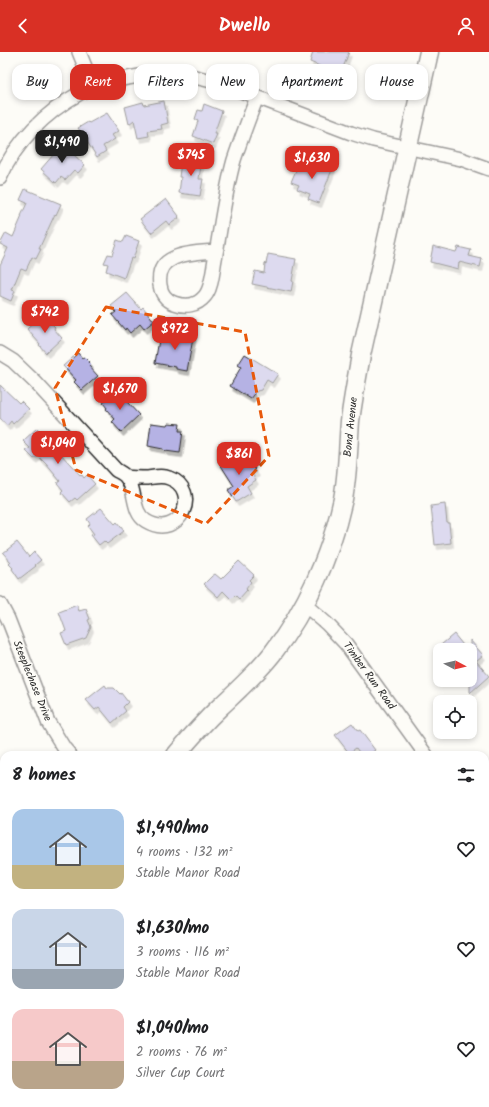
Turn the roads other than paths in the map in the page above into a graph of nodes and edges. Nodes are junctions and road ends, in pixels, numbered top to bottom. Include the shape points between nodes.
1 (79, 52) edge
2 (429, 52) edge
3 (84, 64) edge
4 (126, 78) edge
5 (206, 80) edge
6 (259, 98) edge
7 (70, 99) edge
8 (255, 100) edge
9 (407, 147) junction
10 (489, 168) edge
11 (0, 178) edge
12 (216, 251) junction
13 (0, 353) edge
14 (126, 477) junction
15 (0, 604) edge
16 (304, 604) junction
17 (67, 751) edge
18 (179, 751) edge
19 (423, 751) edge

1 - 3 street
2 - 9 street, Bond Avenue
4 - 5 street via 176,74
6 - 9 street via 351,133
7 - 11 street via 32,130
8 - 12 street via 234,160
9 - 10 street
9 - 16 street, Bond Avenue via 354,392 343,498 329,550
12 - 12 street via 206,296 186,306 167,298 160,287 159,279 167,262 179,255
13 - 14 street via 36,382 116,470
14 - 14 street via 143,520 161,526 168,526 178,520 184,509 186,496 175,481 158,476
15 - 17 street, Steeplechase Drive via 48,722
16 - 18 street, Bond Avenue via 272,654
16 - 19 street, Timber Run Road via 346,644

